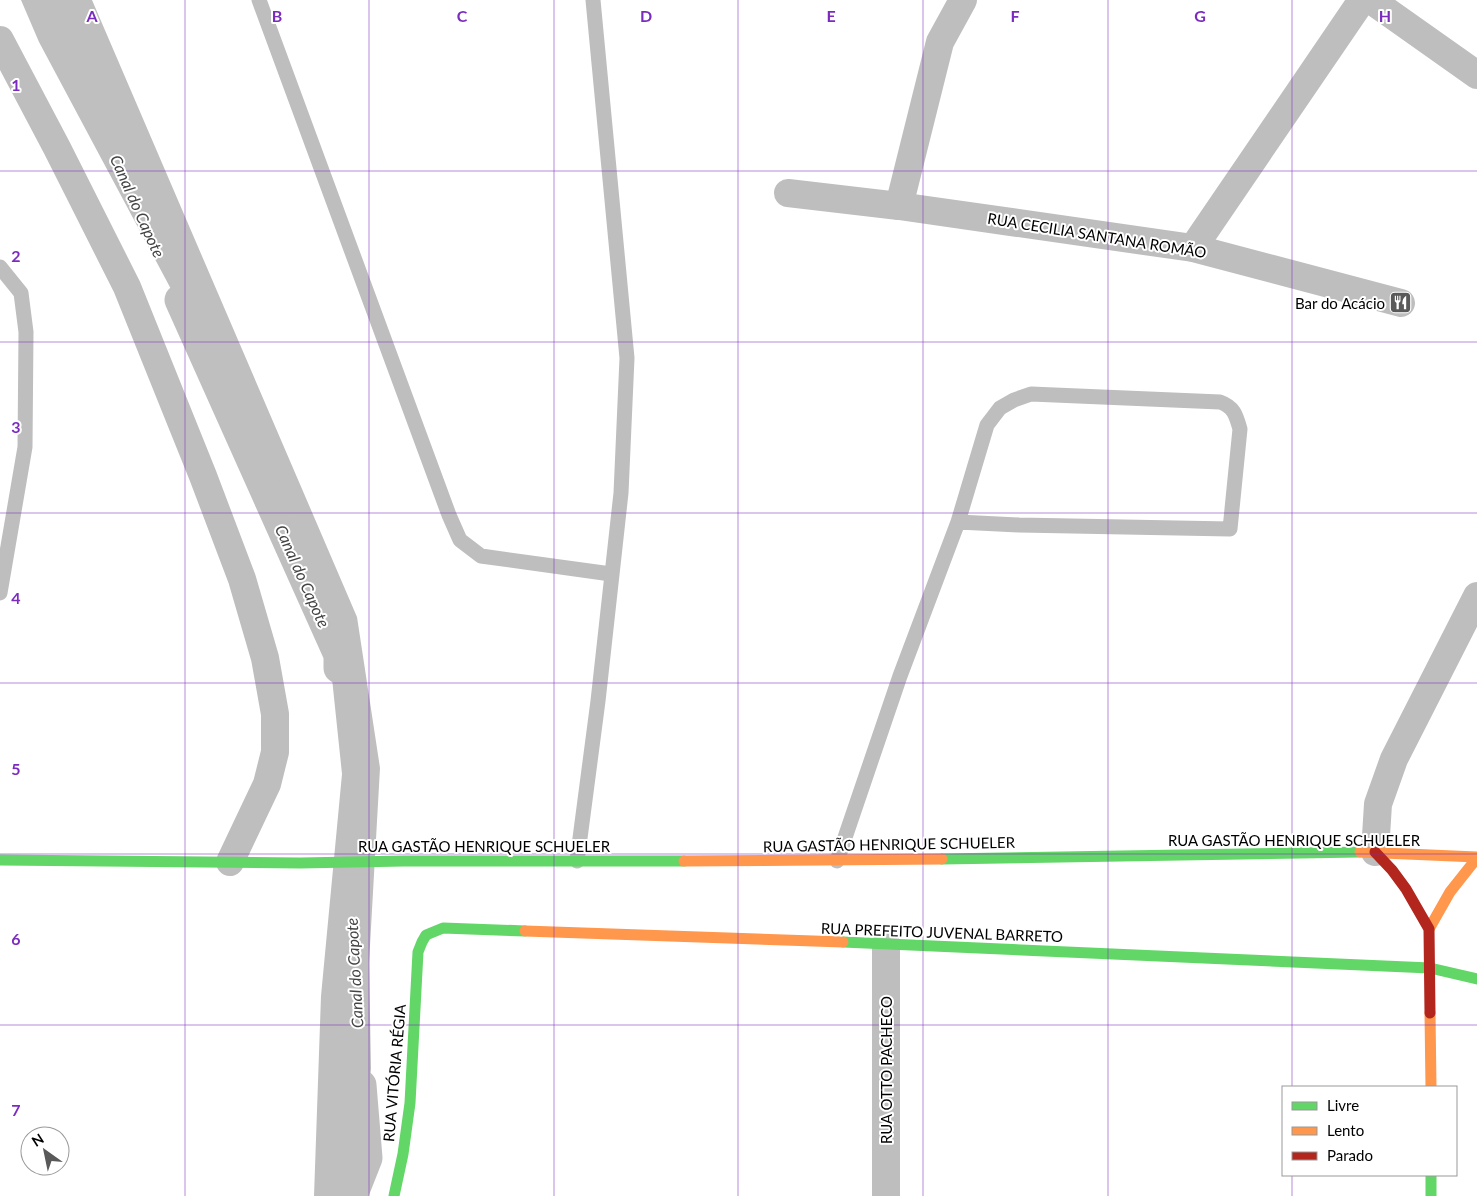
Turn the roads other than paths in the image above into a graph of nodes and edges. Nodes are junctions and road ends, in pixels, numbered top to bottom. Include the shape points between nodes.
1 (259, 0) edge
2 (593, 0) edge
3 (963, 0) edge
4 (1362, 0) edge
5 (1371, 0) edge
6 (0, 40) edge
7 (6, 67) edge
8 (1477, 75) edge
9 (788, 193) dead end
10 (899, 206) junction
11 (1192, 248) junction
12 (0, 266) edge
13 (1401, 303) dead end
14 (958, 522) junction
15 (611, 574) junction
16 (0, 593) edge
17 (1477, 596) edge
18 (1375, 852) junction
19 (1477, 858) edge
20 (0, 860) edge
21 (577, 861) junction
22 (837, 861) junction
23 (230, 862) junction
24 (1429, 929) junction
25 (886, 944) junction
26 (418, 952) joint
27 (1430, 968) junction
28 (1477, 979) edge
29 (1431, 1086) edge
30 (1431, 1176) edge
31 (394, 1196) edge
32 (886, 1196) edge
33 (1431, 1196) edge

1 - 15 lane via 460,540 481,556
2 - 15 lane via 627,358 621,493
3 - 10 street via 940,42
4 - 11 street
5 - 8 street
6 - 7 street
7 - 23 street via 58,148 127,287 242,578 265,658 275,714 275,752 266,784
9 - 10 street, RUA CECILIA SANTANA ROMÃO
10 - 11 street, RUA CECILIA SANTANA ROMÃO
11 - 13 street, RUA CECILIA SANTANA ROMÃO
12 - 16 lane via 21,293 26,332 25,447
14 - 14 lane via 1230,529 1240,429 1237,417 1230,406 1220,402 1031,394 1014,400 1000,408 987,425
14 - 22 lane via 900,676
15 - 21 lane
17 - 18 street via 1394,759 1378,804
18 - 19 main road, RUA GASTÃO HENRIQUE SCHUELER
18 - 22 main road, RUA GASTÃO HENRIQUE SCHUELER
18 - 24 main road via 1406,889
19 - 24 main road via 1449,891
20 - 23 main road, RUA GASTÃO HENRIQUE SCHUELER
21 - 22 main road, RUA GASTÃO HENRIQUE SCHUELER
21 - 23 main road, RUA GASTÃO HENRIQUE SCHUELER
24 - 27 main road
25 - 26 main road, RUA PREFEITO JUVENAL BARRETO via 443,928 428,932
25 - 27 main road, RUA PREFEITO JUVENAL BARRETO
25 - 32 street, RUA OTTO PACHECO
26 - 31 main road, RUA VITÓRIA RÉGIA via 410,1103
27 - 28 main road, RUA PREFEITO JUVENAL BARRETO
27 - 29 main road
30 - 33 main road

